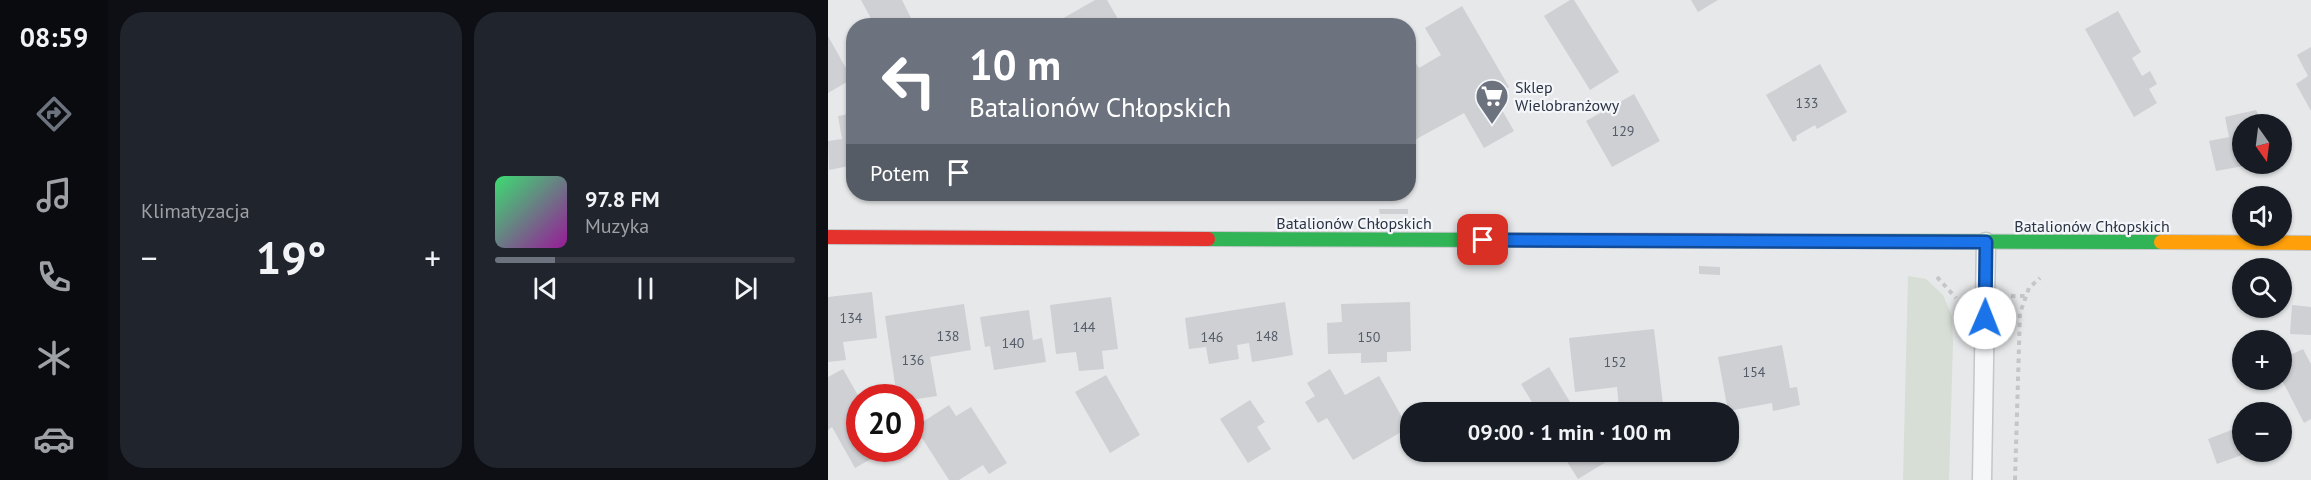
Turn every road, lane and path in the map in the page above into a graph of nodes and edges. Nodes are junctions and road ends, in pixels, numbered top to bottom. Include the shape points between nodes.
1 (828, 237) edge
2 (1986, 242) junction
3 (2311, 243) edge
4 (1930, 272) dead end
5 (2042, 276) dead end
6 (1959, 303) dead end
7 (1982, 480) edge
8 (2015, 480) edge

1 - 2 street, Batalionów Chłopskich
2 - 3 street, Batalionów Chłopskich
2 - 7 lane
4 - 6 path
5 - 8 path via 2029,288 2020,313

